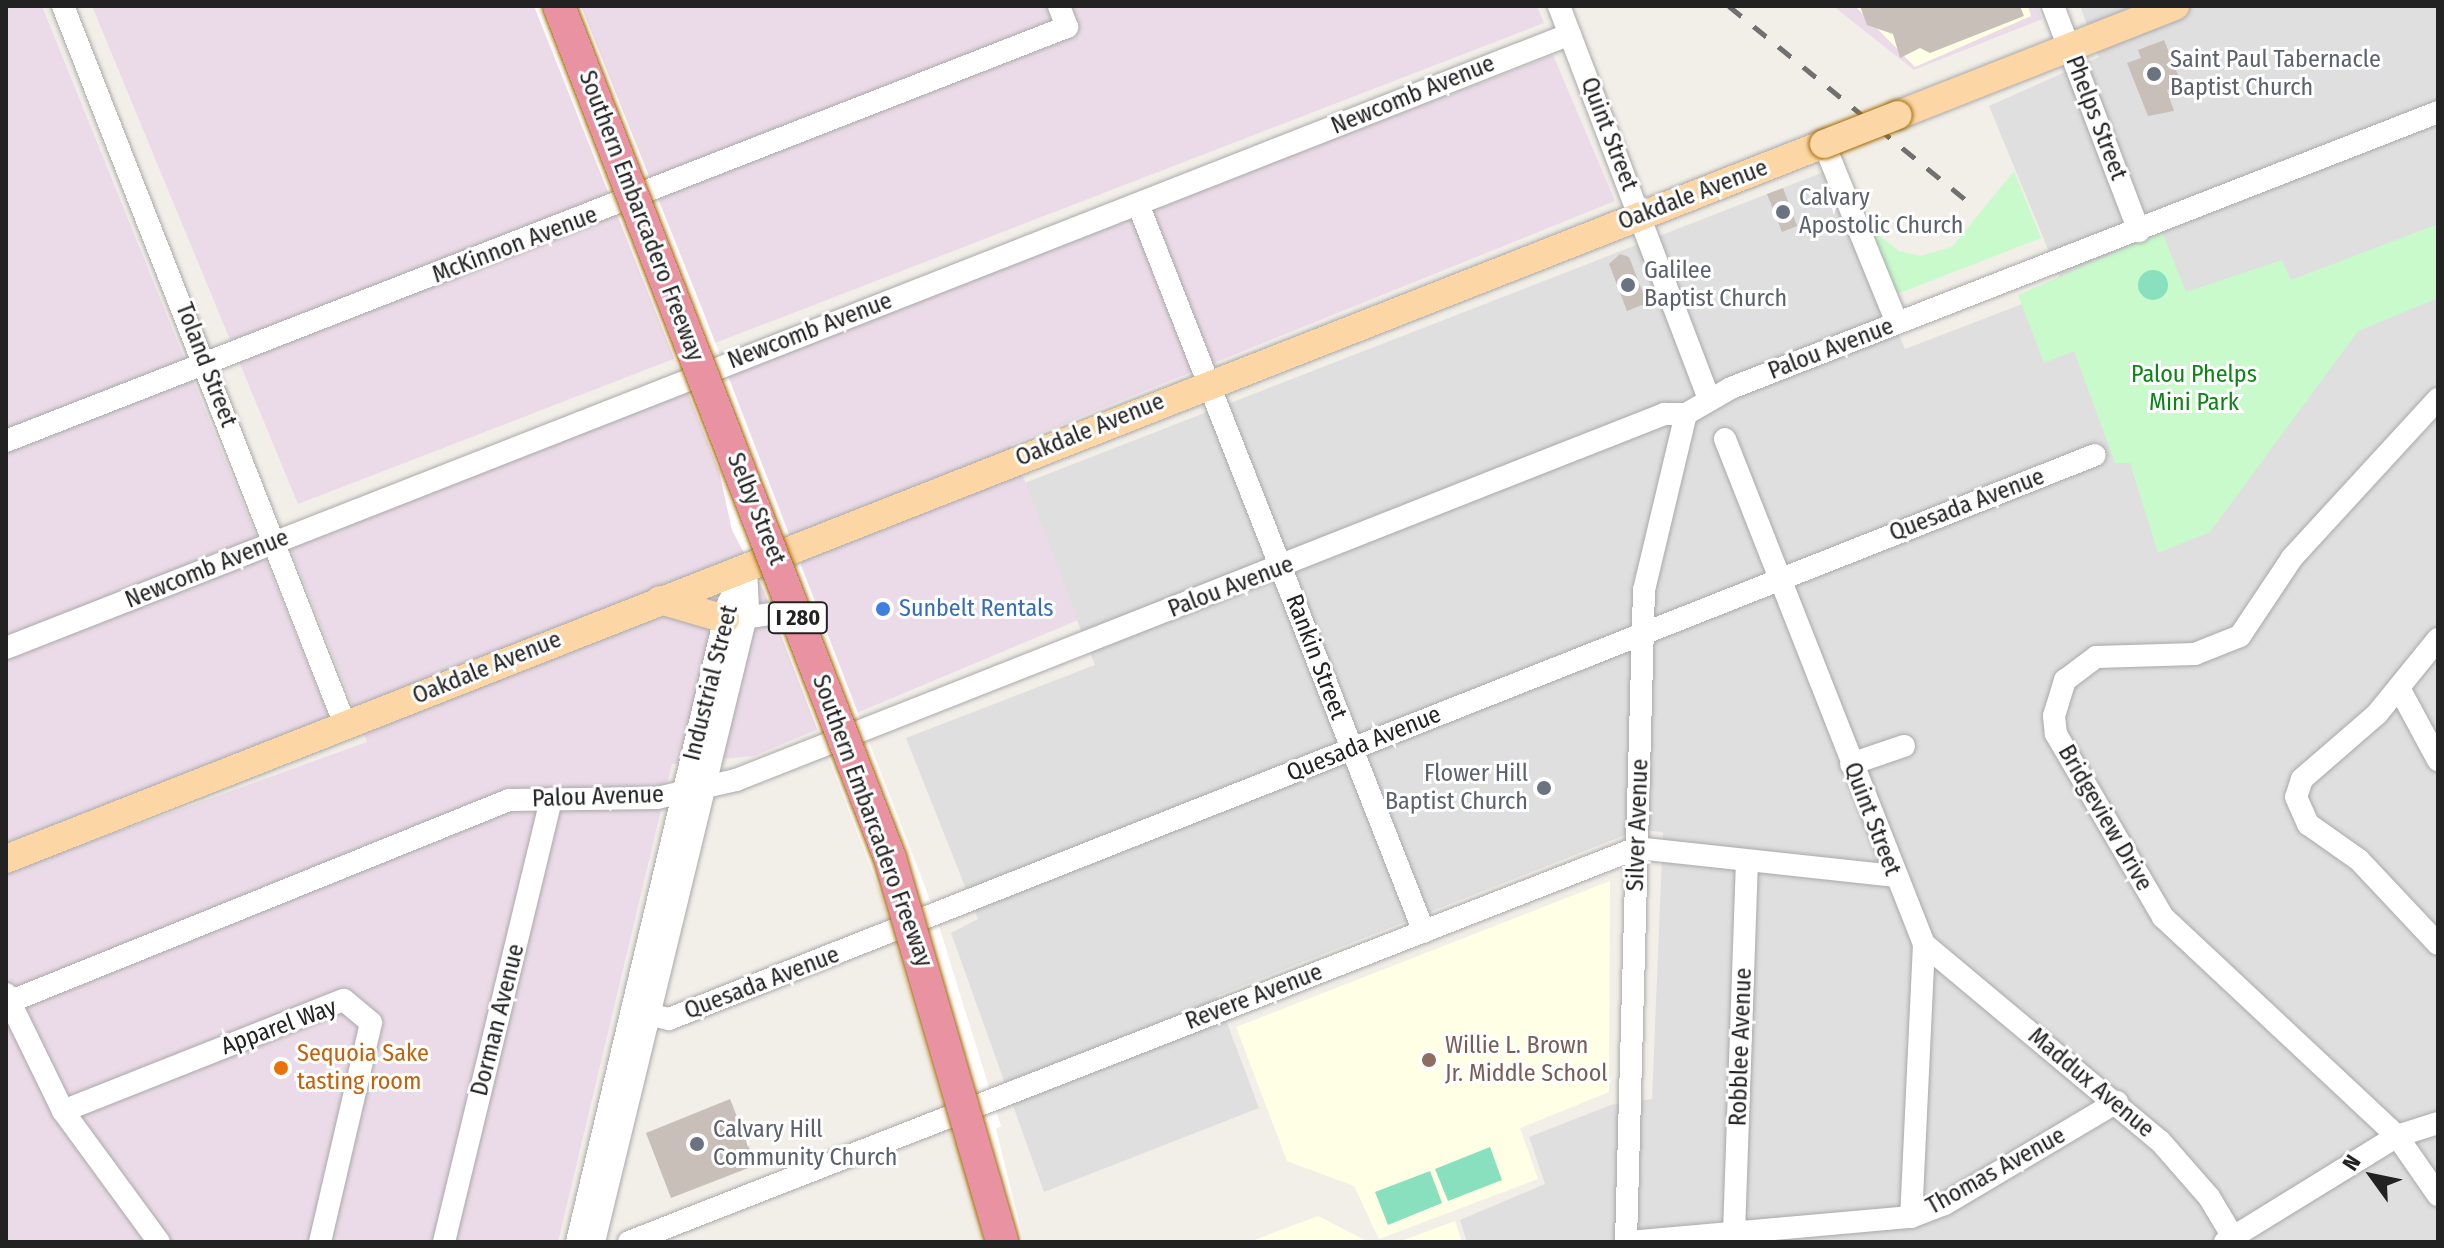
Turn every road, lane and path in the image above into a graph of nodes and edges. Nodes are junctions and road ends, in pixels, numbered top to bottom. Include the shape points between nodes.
1 (63, 6) edge
2 (560, 6) edge
3 (568, 6) edge
4 (1559, 6) edge
5 (2053, 6) edge
6 (2175, 6) edge
7 (1063, 16) edge
8 (1570, 34) junction
9 (2069, 47) junction
10 (2438, 112) edge
11 (1824, 144) junction
12 (634, 200) junction
13 (1138, 204) junction
14 (1640, 215) junction
15 (2139, 231) junction
16 (1897, 323) junction
17 (206, 363) junction
18 (702, 373) junction
19 (1208, 384) junction
20 (1708, 397) junction
21 (2438, 399) edge
22 (1686, 414) junction
23 (1725, 439) dead end
24 (6, 441) edge
25 (2095, 455) dead end
26 (273, 543) junction
27 (774, 554) junction
28 (746, 567) junction
29 (1281, 567) junction
30 (1779, 579) junction
31 (659, 600) junction
32 (735, 619) junction
33 (801, 623) junction
34 (1643, 631) junction
35 (2438, 639) edge
36 (6, 648) edge
37 (2399, 688) junction
38 (345, 725) junction
39 (847, 737) junction
40 (1904, 746) dead end
41 (1352, 750) junction
42 (2438, 760) edge
43 (1851, 764) junction
44 (693, 792) junction
45 (551, 799) junction
46 (1637, 848) junction
47 (6, 859) edge
48 (1747, 861) junction
49 (1894, 876) junction
50 (915, 920) junction
51 (1424, 932) junction
52 (1924, 944) junction
53 (2438, 944) edge
54 (8, 998) edge
55 (640, 1013) junction
56 (2117, 1102) junction
57 (63, 1111) junction
58 (974, 1119) junction
59 (2438, 1123) edge
60 (2397, 1136) junction
61 (2438, 1195) edge
62 (1911, 1217) junction
63 (1734, 1233) junction
64 (2231, 1240) edge
65 (585, 1241) edge
66 (159, 1242) edge
67 (320, 1242) edge
68 (444, 1242) edge
69 (629, 1242) edge
70 (1002, 1242) edge
71 (1627, 1242) edge

1 - 17 street, Toland Street
2 - 12 street, Selby Street
2 - 70 highway, Southern Embarcadero Freeway / I 280, bridge via 885,844
3 - 58 highway, Southern Embarcadero Freeway / I 280 via 893,840
4 - 8 street, Quint Street
5 - 9 street, Phelps Street
6 - 9 main road, Oakdale Avenue
7 - 12 street, McKinnon Avenue
8 - 13 street, Newcomb Avenue
8 - 14 street, Quint Street
9 - 11 main road, Oakdale Avenue, bridge
9 - 15 street, Phelps Street
10 - 15 street, Palou Avenue
11 - 14 main road, Oakdale Avenue
11 - 16 street
12 - 17 street, McKinnon Avenue
12 - 18 street, Selby Street
13 - 18 street, Newcomb Avenue
13 - 19 street, Rankin Street
14 - 19 main road, Oakdale Avenue
14 - 20 street, Quint Street
15 - 16 street, Palou Avenue
16 - 20 street, Palou Avenue
17 - 24 street, McKinnon Avenue
17 - 26 street, Toland Street
18 - 26 street, Newcomb Avenue
18 - 27 street, Selby Street
19 - 27 main road, Oakdale Avenue
19 - 29 street, Rankin Street
20 - 22 street, Palou Avenue
21 - 60 street, Bridgeview Drive via 2292,558 2240,636 2195,654 2096,657 2065,680 2054,716 2056,734 2163,917
22 - 29 street, Palou Avenue via 1664,414
22 - 34 street, Silver Avenue via 1644,590
23 - 30 street, Quint Street
25 - 30 street, Quesada Avenue
26 - 36 street, Newcomb Avenue
26 - 38 street, Toland Street
27 - 28 main road, Oakdale Avenue
27 - 33 street, Selby Street
28 - 31 main road, Oakdale Avenue
28 - 32 street, Industrial Street
29 - 39 street, Palou Avenue
29 - 41 street, Rankin Street
30 - 34 street, Quesada Avenue
30 - 43 street, Quint Street
31 - 32 main road
31 - 38 main road, Oakdale Avenue
32 - 33 street via 775,613
32 - 44 street, Industrial Street
33 - 39 street, Selby Street
34 - 41 street, Quesada Avenue
34 - 46 street, Silver Avenue
35 - 37 street
37 - 42 street
37 - 53 street via 2302,779 2297,807 2308,824 2384,884
38 - 47 main road, Oakdale Avenue
39 - 44 street, Palou Avenue
39 - 50 street, Selby Street
40 - 43 street
41 - 50 street, Quesada Avenue
41 - 51 street, Rankin Street
43 - 49 street, Quint Street
44 - 45 street, Palou Avenue
44 - 55 street, Industrial Street
45 - 54 street, Palou Avenue via 496,805
45 - 68 street, Dorman Avenue
46 - 48 street, Revere Avenue
46 - 51 street, Revere Avenue
46 - 71 street, Silver Avenue
48 - 49 street, Revere Avenue
48 - 63 street, Robblee Avenue
49 - 52 street, Quint Street
50 - 55 street, Quesada Avenue via 669,1019
50 - 58 street, Selby Street
51 - 58 street, Revere Avenue
52 - 56 street, Maddux Avenue
52 - 62 street, Quint Street
54 - 57 street
55 - 65 street, Industrial Street
56 - 62 street, Thomas Avenue via 1945,1204
56 - 64 street, Maddux Avenue via 2209,1197
57 - 66 street
57 - 67 street, Apparel Way via 344,1000 371,1023
58 - 69 street, Revere Avenue
59 - 60 street
60 - 61 street, Bridgeview Drive
60 - 64 street
62 - 63 street, Thomas Avenue
63 - 71 street, Thomas Avenue

